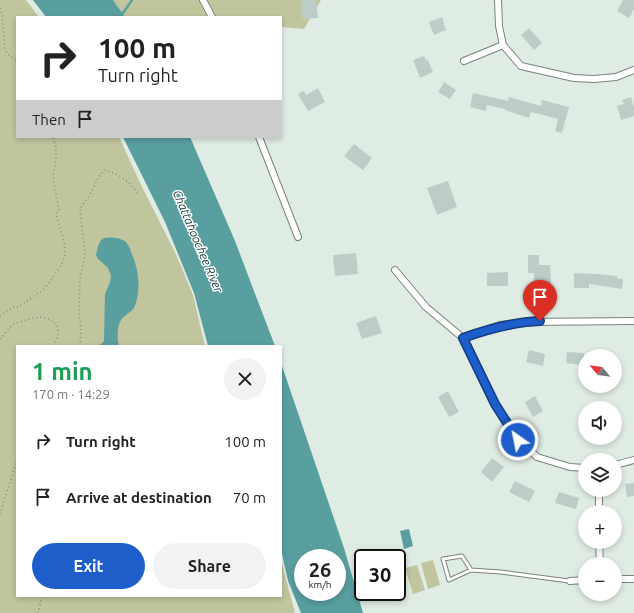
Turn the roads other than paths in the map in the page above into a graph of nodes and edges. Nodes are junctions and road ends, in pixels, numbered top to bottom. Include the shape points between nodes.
1 (203, 0) edge
2 (498, 0) edge
3 (211, 16) edge
4 (503, 46) junction
5 (464, 61) dead end
6 (634, 70) edge
7 (259, 138) edge
8 (298, 237) dead end
9 (395, 270) dead end
10 (634, 321) edge
11 (463, 338) junction
12 (634, 460) edge
13 (622, 463) edge
14 (578, 468) edge
15 (471, 570) junction
16 (622, 579) edge
17 (634, 579) edge
18 (578, 580) edge
19 (570, 581) joint

1 - 3 street
2 - 4 street
4 - 5 street
4 - 6 street via 521,66 574,78 616,77
7 - 8 street
9 - 11 street via 426,307
10 - 11 street via 526,322 500,325
11 - 14 street via 495,404 518,440 537,457
12 - 13 street
15 - 15 lane via 449,580 443,559 462,556
15 - 19 lane
16 - 17 street
18 - 19 street

